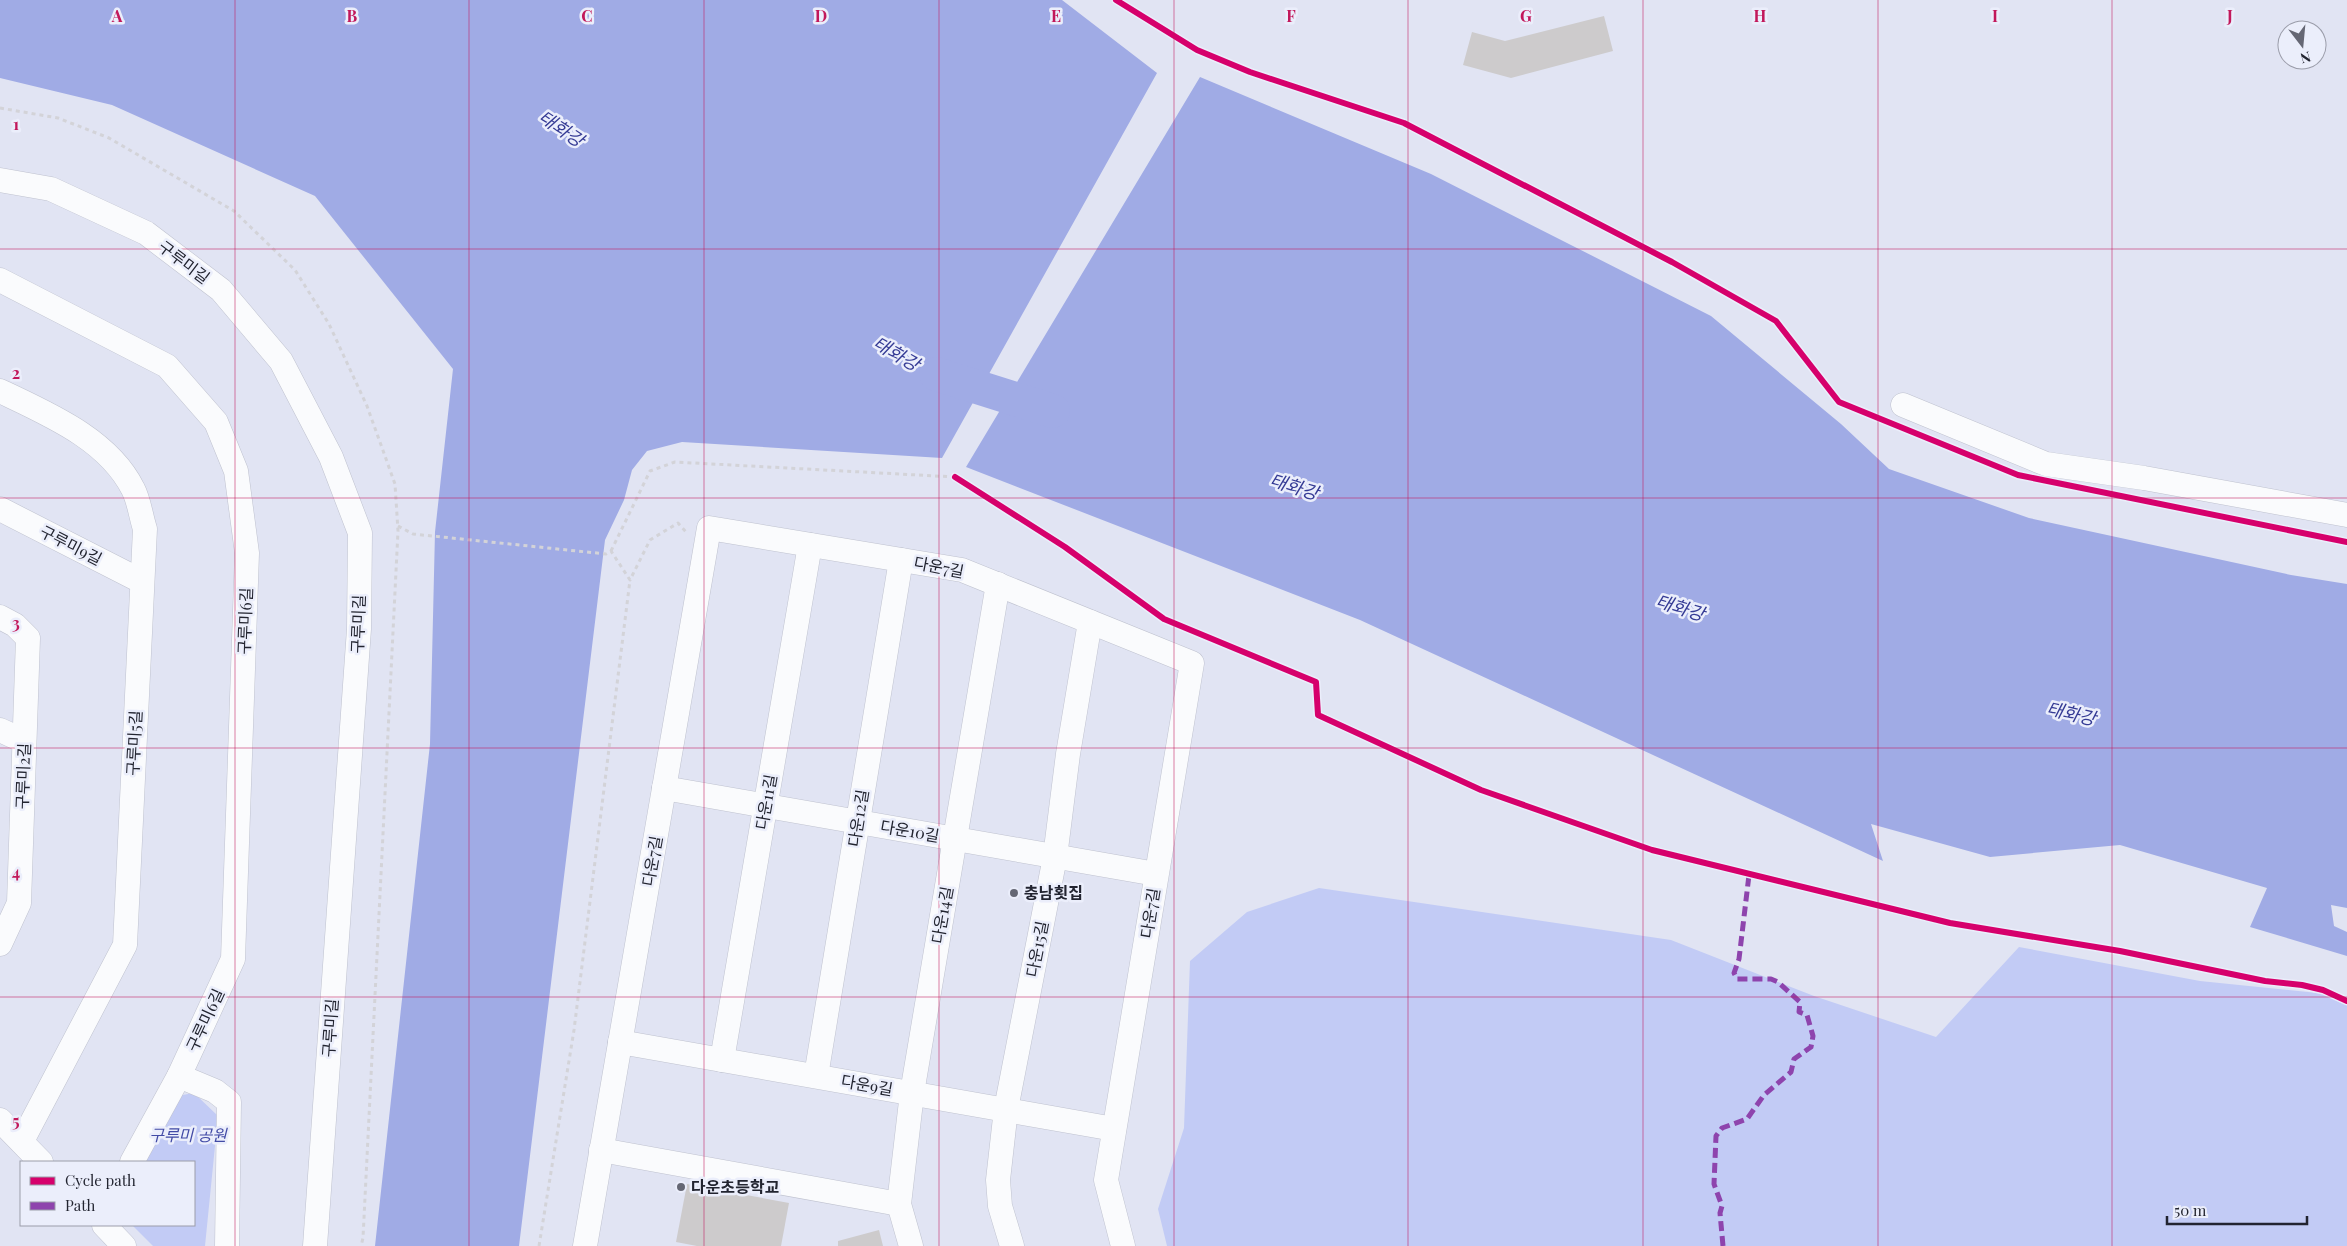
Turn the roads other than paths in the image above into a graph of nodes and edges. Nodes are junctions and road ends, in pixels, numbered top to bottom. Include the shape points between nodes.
1 (0, 180) edge
2 (0, 280) edge
3 (0, 391) edge
4 (1903, 405) dead end
5 (0, 509) edge
6 (2347, 515) edge
7 (810, 545) junction
8 (901, 560) junction
9 (141, 582) junction
10 (998, 584) junction
11 (0, 617) edge
12 (1090, 622) junction
13 (0, 730) edge
14 (24, 741) junction
15 (664, 788) junction
16 (765, 806) junction
17 (857, 822) junction
18 (954, 839) junction
19 (1055, 857) junction
20 (1156, 874) junction
21 (0, 944) edge
22 (620, 1042) junction
23 (722, 1060) junction
24 (179, 1076) junction
25 (816, 1076) junction
26 (912, 1093) junction
27 (1006, 1110) junction
28 (0, 1120) edge
29 (1114, 1129) junction
30 (22, 1142) junction
31 (602, 1150) junction
32 (40, 1161) edge
33 (133, 1161) edge
34 (899, 1204) junction
35 (105, 1226) edge
36 (124, 1246) edge
37 (227, 1246) edge
38 (315, 1246) edge
39 (585, 1246) edge
40 (911, 1246) edge
41 (1012, 1246) edge
42 (1123, 1246) edge

1 - 38 street, 구루미길 via 51,189 146,233 221,290 280,361 331,457 360,533 359,639
2 - 24 street, 구루미6길 via 167,366 216,422 236,471 248,553 233,959
3 - 9 street, 구루미5길 via 82,435 113,460 134,490 145,529
4 - 6 street via 2046,464 2144,478
5 - 9 street, 구루미9길
7 - 8 street, 다운7길
7 - 15 street, 다운7길 via 710,528
7 - 16 street, 다운11길
8 - 10 street, 다운7길 via 962,570
8 - 17 street, 다운12길
9 - 30 street, 구루미5길 via 124,945
10 - 12 street, 다운7길
10 - 18 street, 다운14길
11 - 14 street, 구루미2길 via 15,625 28,638
12 - 19 street, 다운15길
12 - 20 street, 다운7길 via 1192,663
13 - 14 street
14 - 21 street, 구루미2길 via 19,904
15 - 16 street, 다운10길
15 - 22 street, 다운7길
16 - 17 street, 다운10길
16 - 23 street, 다운11길
17 - 18 street, 다운10길
17 - 25 street, 다운12길
18 - 19 street, 다운10길
18 - 26 street, 다운14길
19 - 20 street, 다운10길
19 - 27 street, 다운15길
20 - 29 street, 다운7길
22 - 23 street, 다운9길
22 - 31 street, 다운7길
23 - 25 street, 다운9길
24 - 33 street, 구루미6길
24 - 37 street via 215,1091 229,1102
25 - 26 street, 다운9길
26 - 27 street, 다운9길
26 - 34 street, 다운14길
27 - 29 street, 다운9길
27 - 41 street, 다운15길 via 998,1180 1000,1206
28 - 30 street
29 - 42 street, 다운7길 via 1106,1180
30 - 32 street
31 - 34 street
31 - 39 street, 다운7길
34 - 40 street, 다운14길
35 - 36 street

